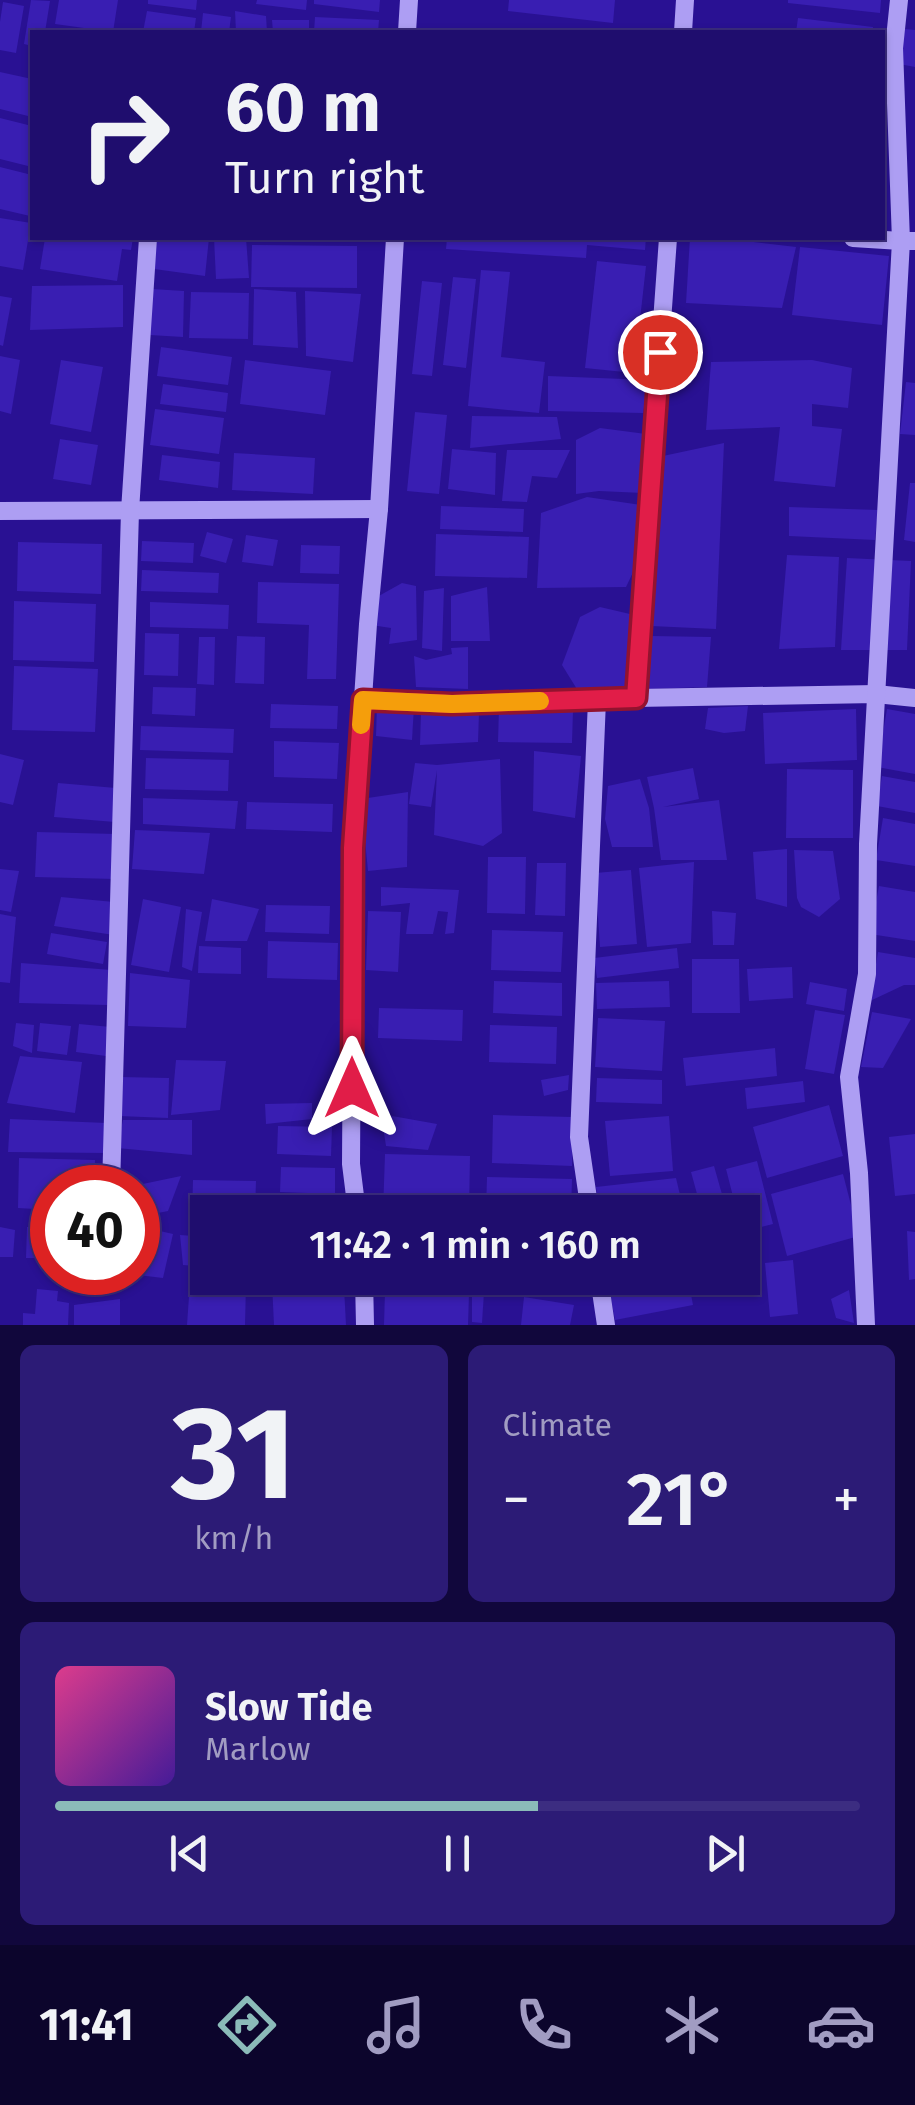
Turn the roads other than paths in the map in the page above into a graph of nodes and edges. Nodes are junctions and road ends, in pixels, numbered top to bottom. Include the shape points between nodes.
1 (409, 0) edge
2 (685, 0) edge
3 (900, 0) edge
4 (407, 30) edge
5 (683, 30) edge
6 (148, 240) edge
7 (395, 240) edge
8 (668, 240) edge
9 (908, 241) edge
10 (379, 509) junction
11 (0, 511) edge
12 (130, 512) junction
13 (876, 694) junction
14 (636, 698) junction
15 (915, 698) edge
16 (363, 700) junction
17 (597, 700) junction
18 (113, 1165) edge
19 (355, 1195) edge
20 (588, 1195) edge
21 (364, 1295) edge
22 (602, 1295) edge
23 (365, 1325) edge
24 (606, 1325) edge
25 (866, 1325) edge

1 - 4 street
2 - 5 street
3 - 9 street via 894,48
6 - 12 street
7 - 10 street
8 - 14 street
9 - 13 street
10 - 12 street
10 - 16 street
11 - 12 street
12 - 18 street
13 - 14 street
13 - 15 street
13 - 25 street via 867,974 849,1077
14 - 17 street
16 - 17 street
16 - 19 street via 353,848
17 - 20 street via 579,1137
21 - 23 street
22 - 24 street

